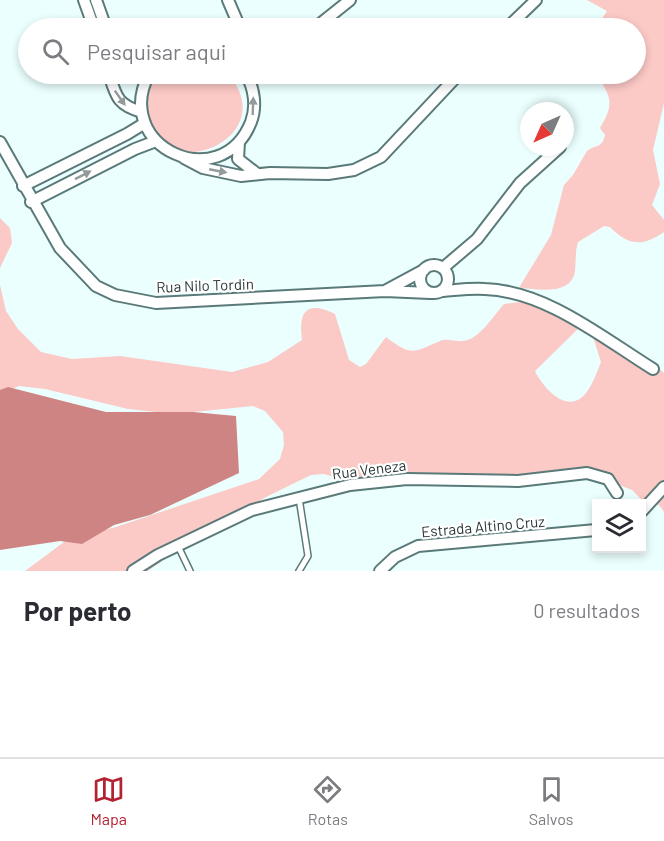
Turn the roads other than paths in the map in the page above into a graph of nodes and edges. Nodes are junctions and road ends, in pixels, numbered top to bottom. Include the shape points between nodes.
1 (84, 0) edge
2 (96, 0) edge
3 (228, 0) edge
4 (350, 0) edge
5 (536, 0) edge
6 (90, 18) edge
7 (102, 18) edge
8 (233, 18) edge
9 (328, 18) edge
10 (517, 18) edge
11 (113, 84) edge
12 (144, 84) edge
13 (251, 84) edge
14 (449, 84) edge
15 (143, 117) junction
16 (156, 141) junction
17 (0, 142) edge
18 (239, 142) junction
19 (550, 156) edge
20 (184, 158) junction
21 (256, 173) junction
22 (23, 186) junction
23 (31, 202) junction
24 (443, 268) junction
25 (424, 270) junction
26 (385, 291) junction
27 (443, 291) junction
28 (430, 293) junction
29 (653, 369) dead end
30 (664, 488) edge
31 (617, 493) dead end
32 (299, 496) junction
33 (646, 507) edge
34 (592, 530) edge
35 (178, 546) junction
36 (133, 571) edge
37 (190, 571) edge
38 (299, 571) edge
39 (381, 571) edge

1 - 6 street
2 - 7 street
3 - 8 street
4 - 9 street
5 - 10 street
11 -> 15 street via 119,100
12 - 15 street
18 -> 13 street via 253,117
14 - 21 street via 391,148 368,165 328,174
15 - 16 street
15 - 22 street via 127,134
16 - 20 street via 168,152
23 -> 16 street
17 - 22 street, Rua Nilo Tordin
18 - 20 street via 216,157
18 - 21 street via 238,159
19 - 24 street via 520,183 477,239
20 -> 21 street via 203,168 241,176
22 - 23 street, Rua Nilo Tordin
23 - 26 street, Rua Nilo Tordin via 81,273 96,286 132,300 156,303
24 - 25 street via 432,265
24 - 27 street via 449,278
25 - 26 street, Rua Nilo Tordin
25 - 28 street via 421,283
26 - 28 street, Rua Nilo Tordin
27 - 28 street
27 - 29 street via 486,289 532,300 556,310
30 - 33 street
31 - 32 street, Rua Veneza via 608,479 587,473 518,481 407,479
32 - 35 street, Rua Veneza via 252,510
32 - 38 lane via 308,556
34 - 39 street, Estrada Altino Cruz via 418,546 395,557
35 - 36 street, Rua Veneza
35 - 37 lane

